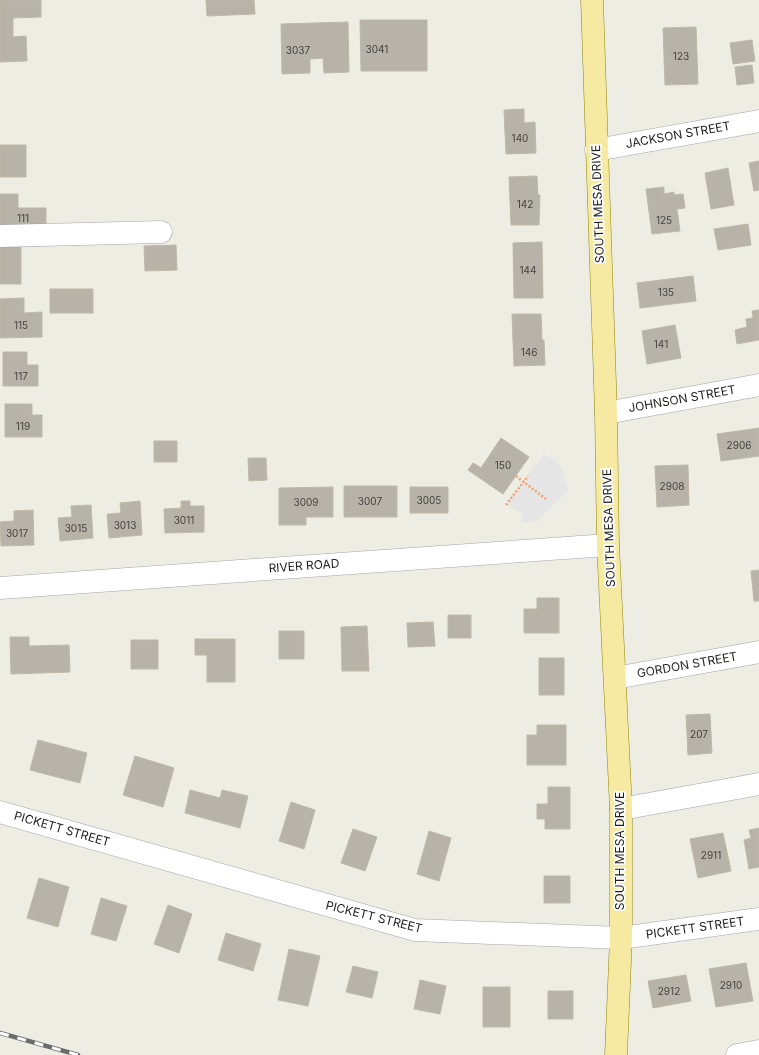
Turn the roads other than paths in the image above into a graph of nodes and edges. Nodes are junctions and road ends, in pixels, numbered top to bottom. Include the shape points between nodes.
1 (592, 0) edge
2 (759, 121) edge
3 (596, 150) junction
4 (161, 232) dead end
5 (0, 236) edge
6 (759, 385) edge
7 (606, 413) junction
8 (608, 544) junction
9 (0, 588) edge
10 (759, 652) edge
11 (615, 678) junction
12 (759, 784) edge
13 (621, 809) junction
14 (0, 812) edge
15 (759, 919) edge
16 (621, 938) junction
17 (759, 1051) edge
18 (616, 1055) edge
19 (737, 1055) edge

1 - 3 main road, SOUTH MESA DRIVE
2 - 3 street, JACKSON STREET
3 - 7 main road, SOUTH MESA DRIVE
4 - 5 street
6 - 7 street, JOHNSON STREET
7 - 8 main road, SOUTH MESA DRIVE
8 - 9 street, RIVER ROAD
8 - 11 main road, SOUTH MESA DRIVE
10 - 11 street, GORDON STREET
11 - 13 main road, SOUTH MESA DRIVE
12 - 13 street
13 - 16 main road, SOUTH MESA DRIVE
14 - 16 street, PICKETT STREET via 415,930
15 - 16 street, PICKETT STREET
16 - 18 main road, SOUTH MESA DRIVE
17 - 19 street

